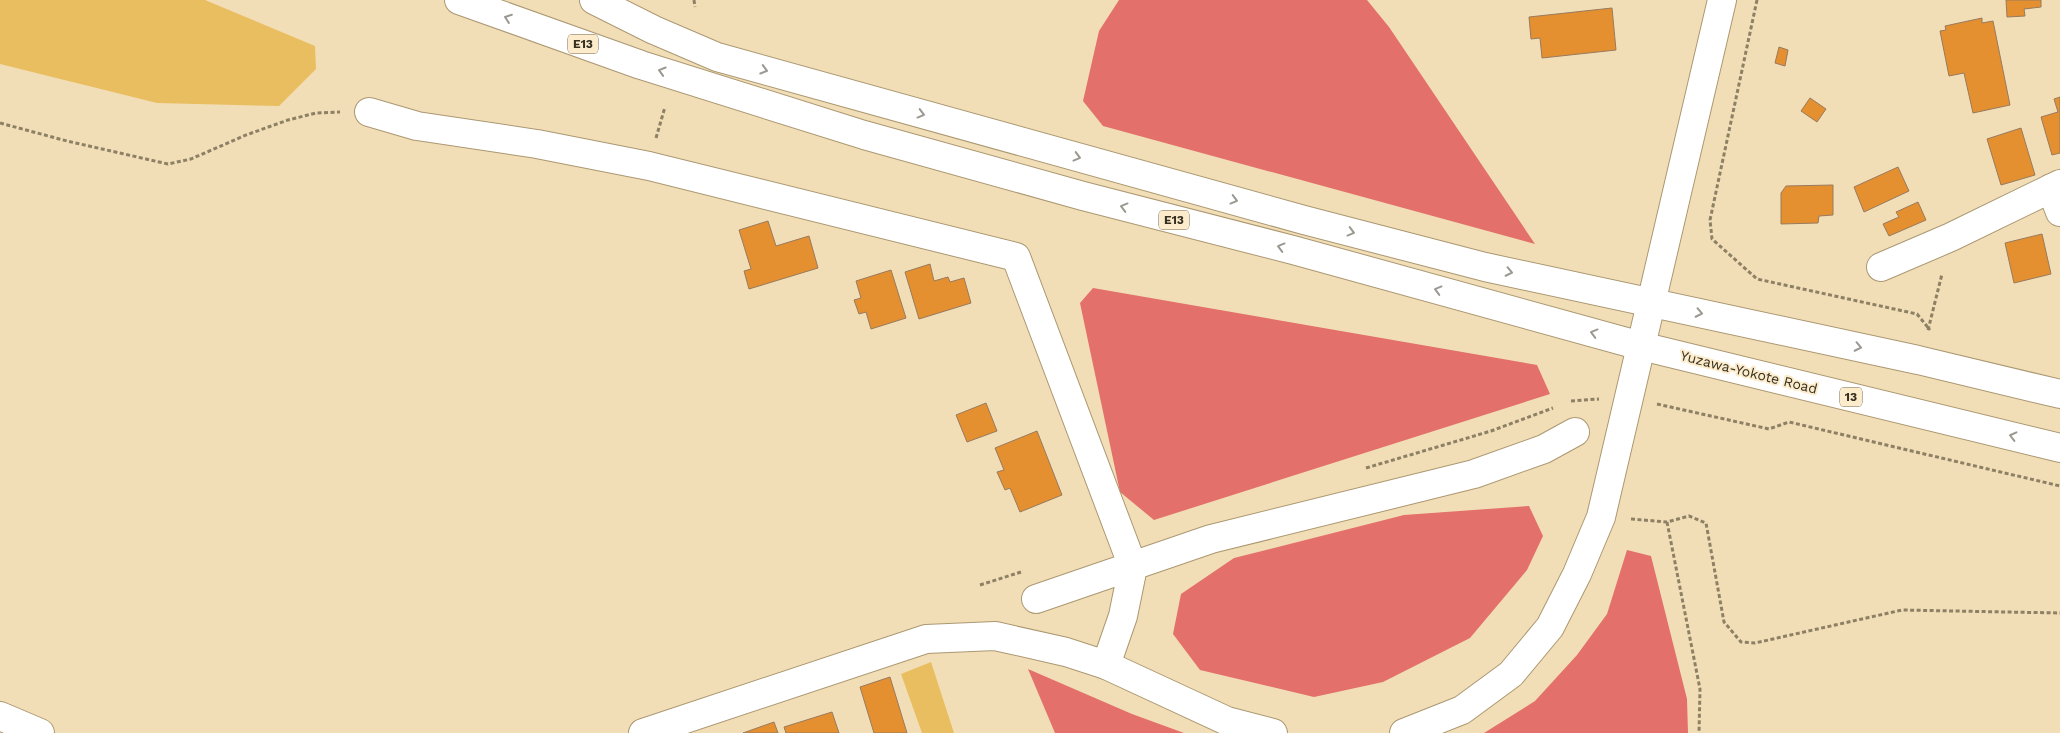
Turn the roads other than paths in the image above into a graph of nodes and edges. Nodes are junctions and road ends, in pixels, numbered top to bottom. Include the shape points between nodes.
1 (459, 0) edge
2 (594, 0) edge
3 (1722, 0) edge
4 (370, 112) road end
5 (2057, 194) edge
6 (1881, 267) dead end
7 (1652, 303) junction
8 (1642, 346) junction
9 (2060, 394) edge
10 (1575, 432) dead end
11 (2060, 448) edge
12 (1133, 567) junction
13 (1036, 599) dead end
14 (1106, 665) junction
15 (0, 716) edge
16 (40, 733) edge
17 (643, 733) edge
18 (1273, 733) edge
19 (1404, 733) edge

8 -> 1 main road, E13 via 864,135 641,65
2 -> 7 main road via 717,56 1304,220 1486,267
3 - 7 main road
4 - 12 main road via 416,126 537,144 649,166 1016,257
5 - 6 main road
7 - 8 main road
7 -> 9 main road
11 -> 8 main road, Yuzawa-Yokote Road / 13
8 - 19 main road via 1601,517 1550,627 1511,674 1462,710
10 - 12 main road via 1544,450 1474,474 1211,539
12 - 13 main road
12 - 14 main road via 1123,616
14 - 17 main road via 995,636 926,639
14 - 18 main road via 1227,721
15 - 16 main road

